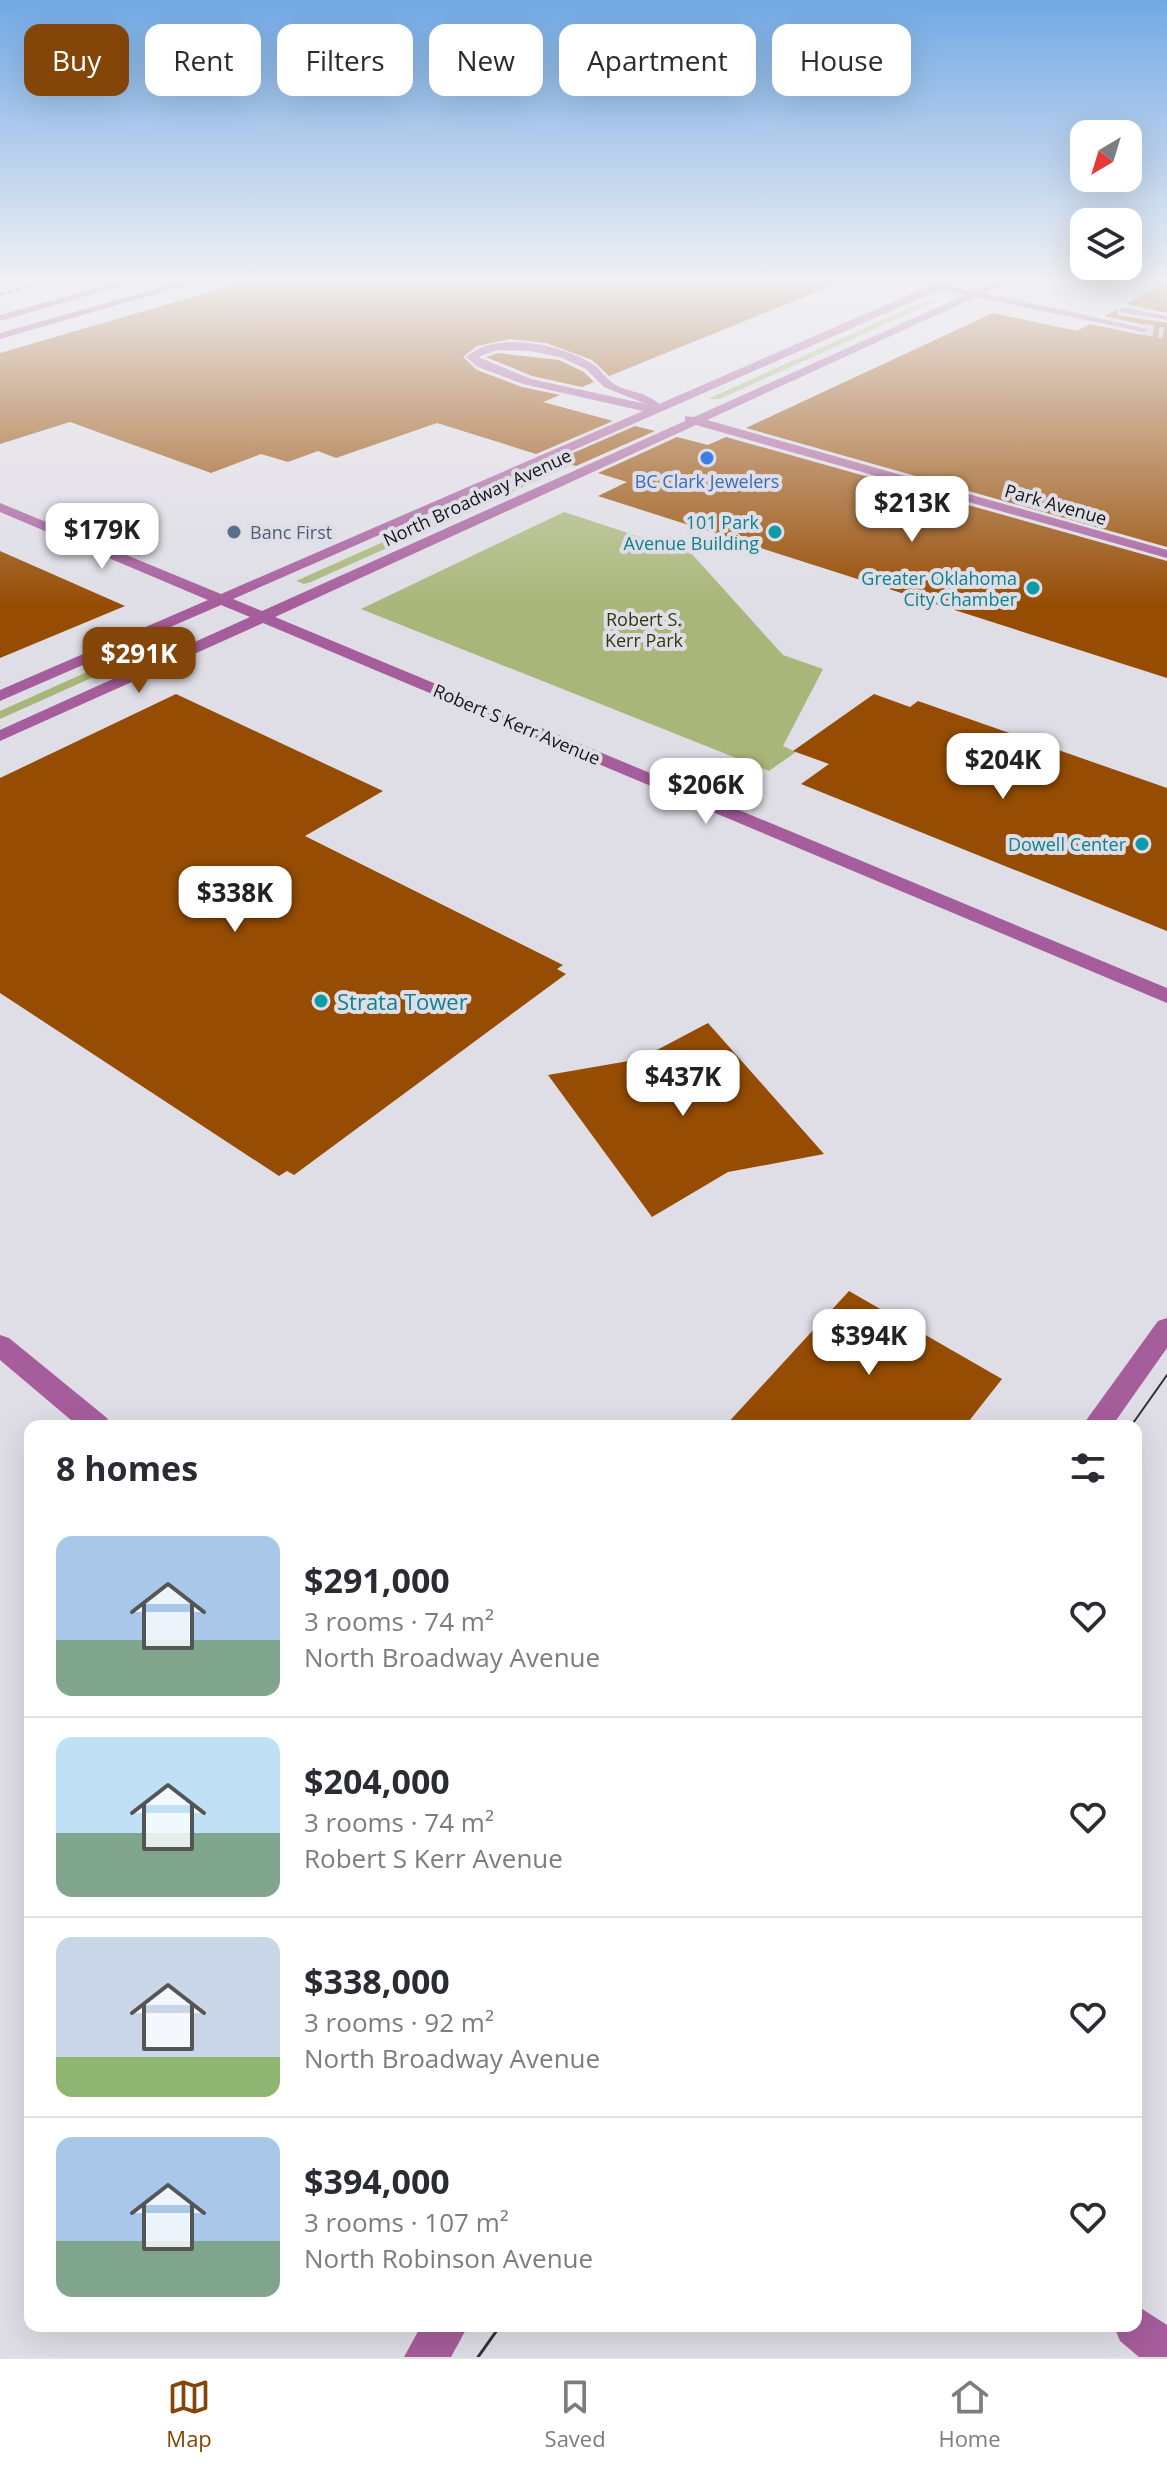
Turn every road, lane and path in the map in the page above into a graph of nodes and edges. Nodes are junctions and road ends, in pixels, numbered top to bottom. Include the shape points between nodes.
1 (550, 386) edge
2 (612, 386) edge
3 (711, 386) edge
4 (771, 386) edge
5 (658, 409) junction
6 (694, 421) junction
7 (0, 507) edge
8 (1167, 554) edge
9 (219, 600) junction
10 (262, 617) junction
11 (0, 696) edge
12 (0, 736) edge
13 (1167, 996) edge
14 (1167, 1328) edge
15 (0, 1345) edge
16 (90, 1420) edge
17 (1100, 1420) edge
18 (443, 2332) edge
19 (1142, 2332) edge
20 (1167, 2353) edge
21 (425, 2357) edge

1 - 5 street, Park Avenue via 620,406
2 - 5 street, Park Avenue via 644,395
3 - 5 street, North Broadway Avenue
4 - 6 street, North Broadway Avenue
5 - 6 street, Park Avenue
5 - 9 street, North Broadway Avenue
6 - 8 street, Park Avenue
6 - 10 street, North Broadway Avenue
7 - 9 street, Robert S Kerr Avenue
9 - 10 street, Robert S Kerr Avenue
9 - 11 street, North Broadway Avenue
10 - 12 street, North Broadway Avenue
10 - 13 street, Robert S Kerr Avenue
14 - 17 street
15 - 16 street
18 - 21 street
19 - 20 street

